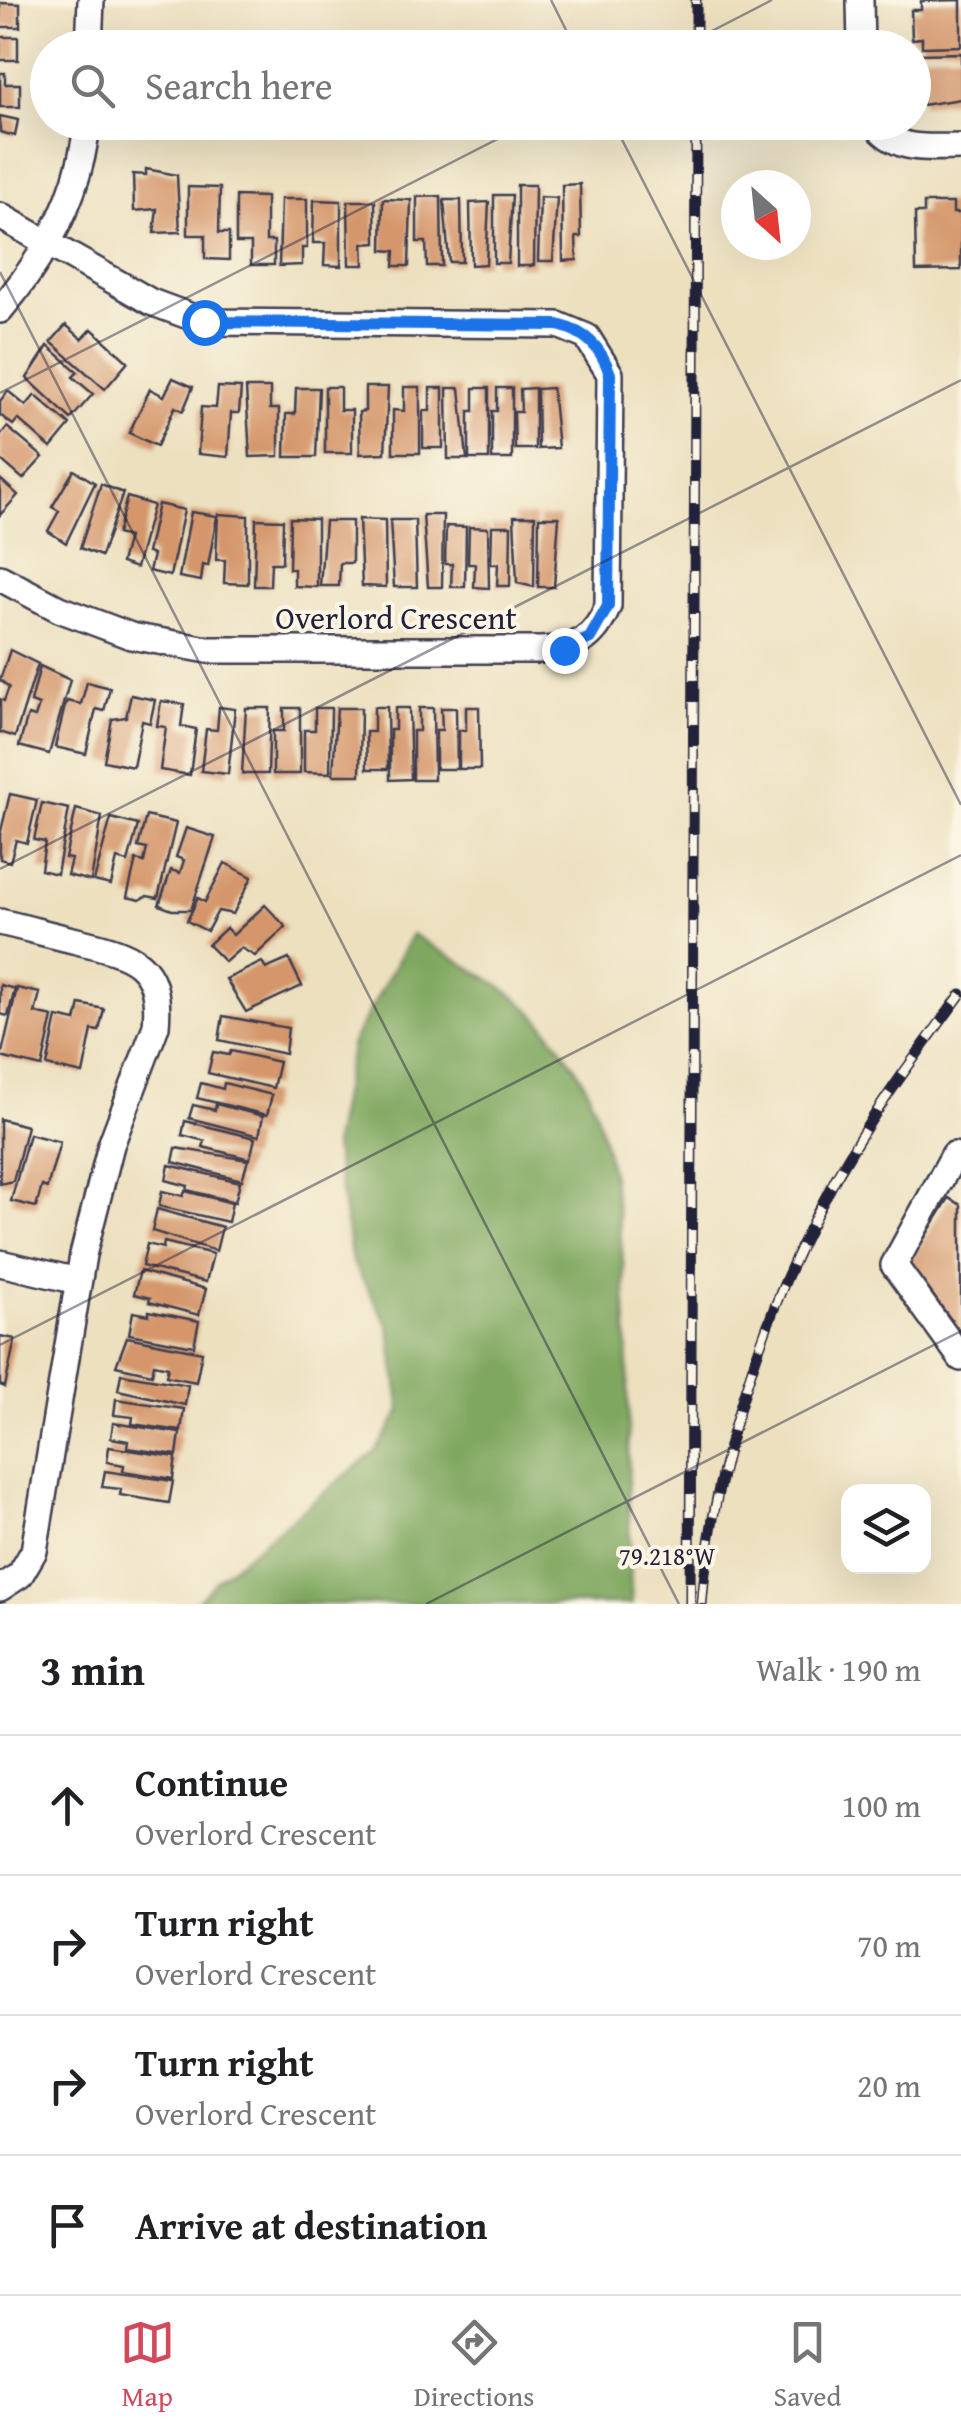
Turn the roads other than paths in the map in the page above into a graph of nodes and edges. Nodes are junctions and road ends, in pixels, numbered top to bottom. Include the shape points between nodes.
1 (91, 0) edge
2 (860, 0) edge
3 (90, 30) edge
4 (861, 30) edge
5 (85, 140) edge
6 (896, 140) edge
7 (961, 147) edge
8 (0, 216) edge
9 (51, 242) junction
10 (0, 310) edge
11 (0, 578) edge
12 (0, 922) edge
13 (959, 1152) edge
14 (0, 1263) edge
15 (78, 1281) junction
16 (961, 1358) edge
17 (0, 1588) edge

1 - 3 street
2 - 4 street
5 - 9 street via 81,168
6 - 7 street via 910,148
8 - 9 street, Overlord Crescent
9 - 10 street
9 - 11 street, Overlord Crescent via 151,302 204,322 558,325 588,337 610,374 608,606 590,638 564,650 208,650 131,636
12 - 15 street via 125,952 148,974 156,993 156,1026 111,1145
13 - 16 street via 894,1265
14 - 15 street
15 - 17 street via 34,1551 20,1576

